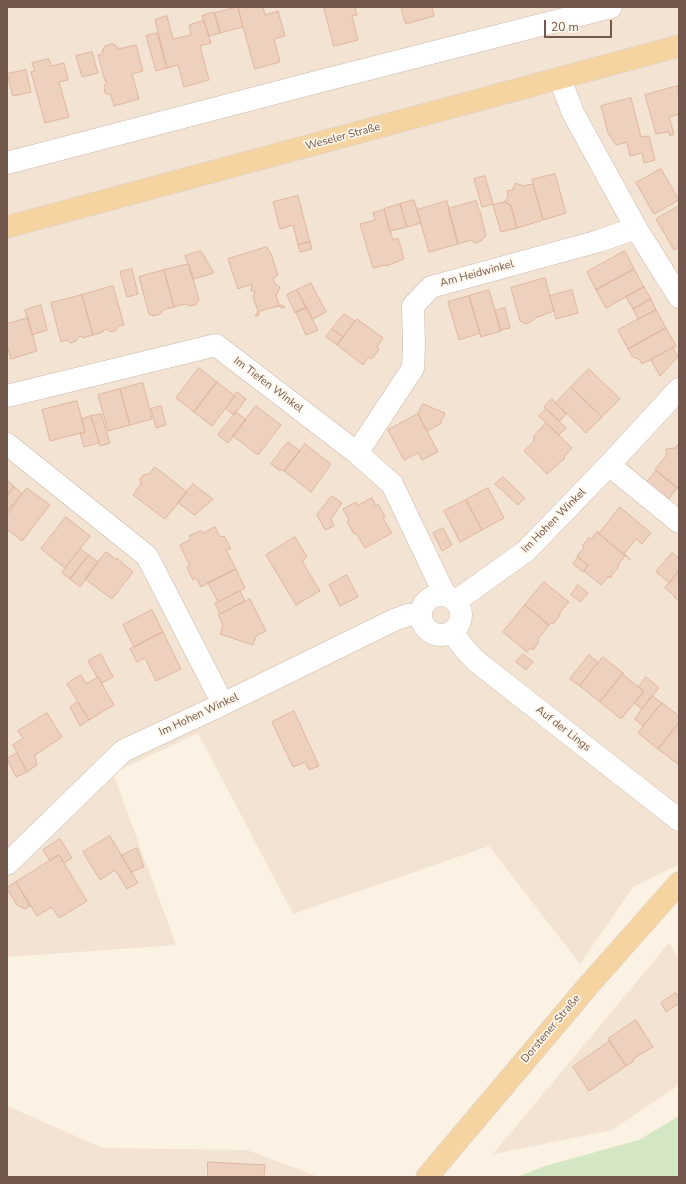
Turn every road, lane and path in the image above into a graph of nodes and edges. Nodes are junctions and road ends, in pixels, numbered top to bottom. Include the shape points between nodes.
1 (611, 7) edge
2 (679, 46) edge
3 (560, 79) junction
4 (7, 163) edge
5 (7, 227) edge
6 (636, 228) junction
7 (679, 297) edge
8 (679, 389) edge
9 (7, 396) edge
10 (7, 444) edge
11 (357, 453) junction
12 (609, 465) junction
13 (679, 522) edge
14 (450, 598) junction
15 (421, 614) junction
16 (452, 632) junction
17 (223, 704) junction
18 (679, 820) edge
19 (7, 864) edge
20 (679, 883) edge
21 (426, 1177) edge

1 - 4 street
2 - 3 main road, Weseler Straße
3 - 5 main road, Weseler Straße
3 - 6 street via 572,113
6 - 7 street
6 - 11 street, Am Heidwinkel via 599,241 431,287 413,306 413,368
8 - 12 street, Im Hohen Winkel
9 - 11 street, Im Tiefen Winkel via 216,345
10 - 17 street via 148,556
11 - 14 street, Im Tiefen Winkel via 392,484
12 - 13 street
12 - 14 street, Im Hohen Winkel via 526,551
14 - 15 street, Im Hohen Winkel via 433,596 424,603
14 - 16 street via 461,612 461,618
15 - 16 street via 423,624 431,632 441,635
15 - 17 street, Im Hohen Winkel via 394,620
16 - 18 street, Auf der Lings via 476,661
17 - 19 street, Im Hohen Winkel via 123,751
20 - 21 main road, Dorstener Straße

